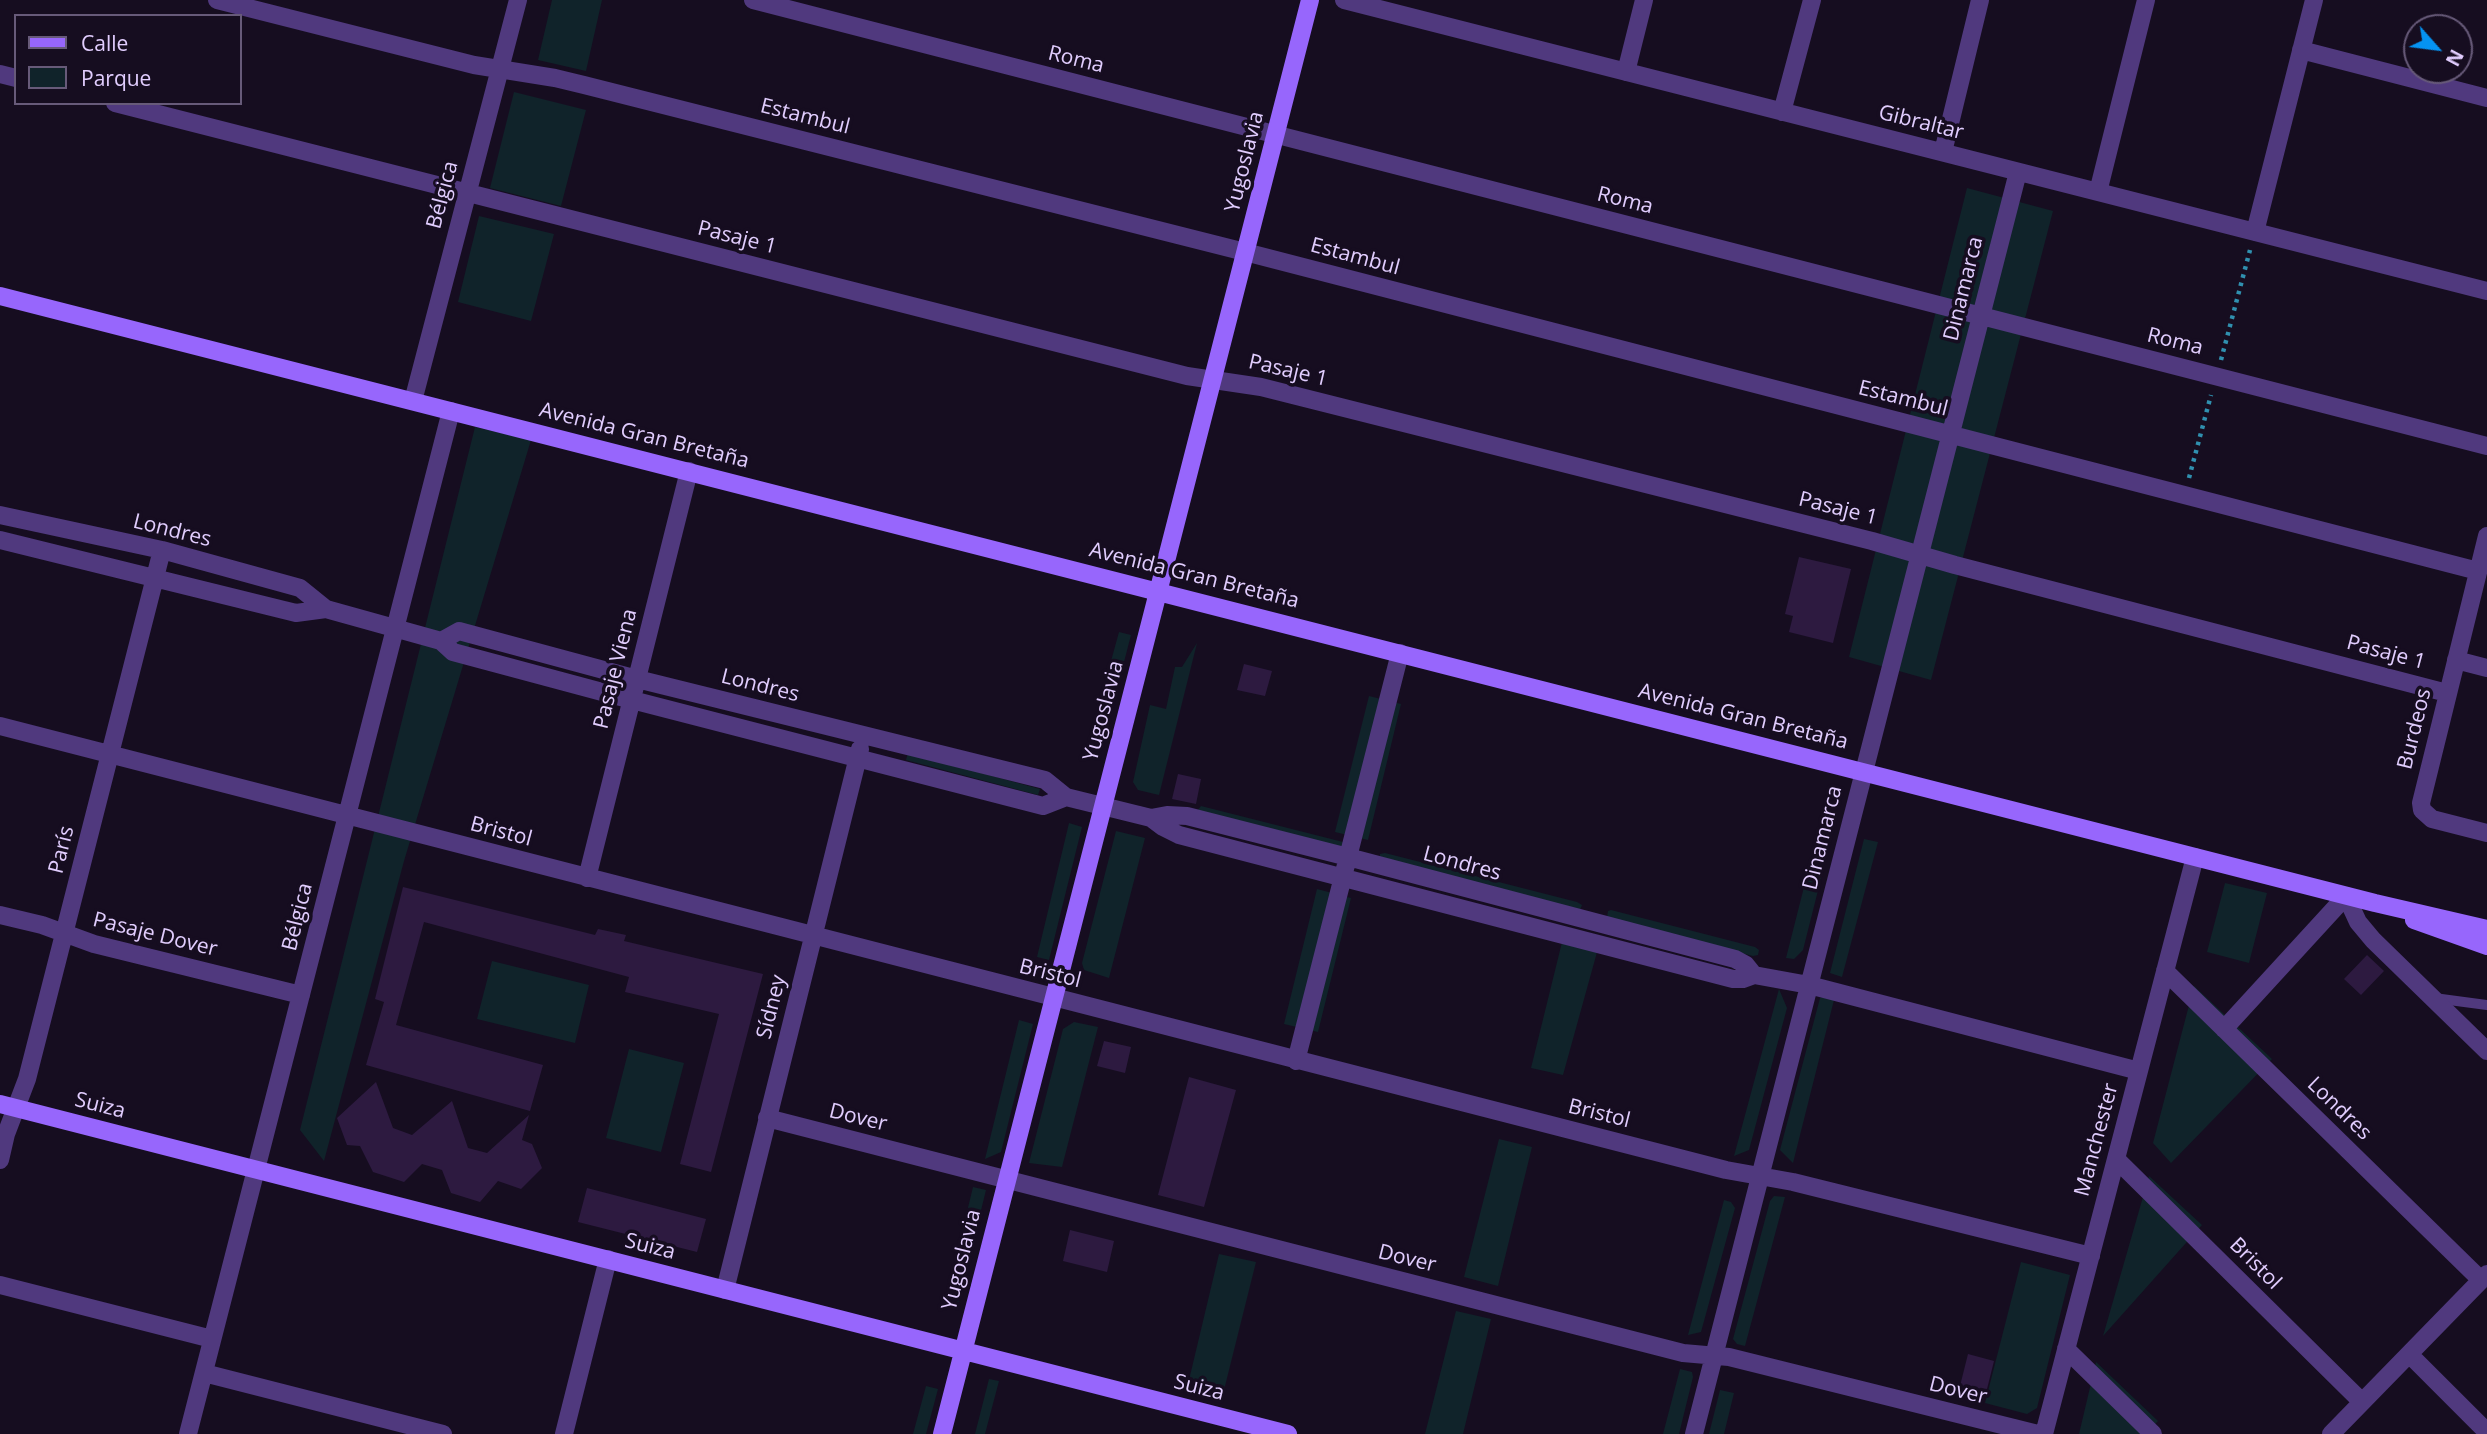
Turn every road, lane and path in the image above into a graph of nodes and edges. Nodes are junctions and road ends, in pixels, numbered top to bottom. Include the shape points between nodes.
1 (217, 0) edge
2 (518, 0) edge
3 (752, 0) edge
4 (1310, 0) edge
5 (1344, 0) edge
6 (1644, 0) edge
7 (1812, 0) edge
8 (1980, 0) edge
9 (2146, 0) edge
10 (2314, 0) edge
11 (2301, 50) junction
12 (500, 68) junction
13 (1626, 72) junction
14 (2487, 98) edge
15 (123, 105) edge
16 (1782, 111) junction
17 (1275, 134) junction
18 (1943, 152) junction
19 (2018, 172) junction
20 (2098, 192) junction
21 (467, 193) junction
22 (2255, 232) junction
23 (1245, 252) junction
24 (2487, 291) edge
25 (0, 296) edge
26 (1981, 315) junction
27 (1213, 379) junction
28 (413, 401) junction
29 (451, 411) junction
30 (1950, 435) junction
31 (2487, 446) edge
32 (689, 471) junction
33 (0, 515) edge
34 (2487, 536) edge
35 (0, 540) edge
36 (162, 550) junction
37 (1919, 554) junction
38 (2478, 571) junction
39 (155, 577) junction
40 (1159, 591) junction
41 (326, 609) junction
42 (396, 628) junction
43 (442, 640) junction
44 (1400, 653) junction
45 (2456, 660) junction
46 (2487, 668) edge
47 (637, 679) junction
48 (2447, 693) junction
49 (632, 700) junction
50 (0, 726) edge
51 (864, 735) junction
52 (110, 755) junction
53 (858, 760) junction
54 (1864, 772) junction
55 (1066, 797) junction
56 (1103, 806) junction
57 (347, 816) junction
58 (1151, 818) junction
59 (2487, 833) edge
60 (1348, 857) junction
61 (2195, 857) junction
62 (587, 878) junction
63 (1342, 878) junction
64 (2346, 895) junction
65 (2375, 903) junction
66 (0, 915) edge
67 (2487, 929) edge
68 (64, 934) junction
69 (813, 936) junction
70 (2487, 946) edge
71 (2165, 971) junction
72 (1754, 975) junction
73 (1809, 985) junction
74 (301, 995) junction
75 (1054, 998) junction
76 (2431, 998) junction
77 (2487, 1005) edge
78 (2224, 1028) junction
79 (2487, 1051) edge
80 (1296, 1060) junction
81 (2139, 1071) junction
82 (8, 1106) edge
83 (767, 1118) junction
84 (2116, 1159) junction
85 (0, 1160) edge
86 (256, 1170) junction
87 (1760, 1176) junction
88 (1007, 1180) junction
89 (2091, 1256) junction
90 (608, 1259) junction
91 (2484, 1277) edge
92 (0, 1285) edge
93 (725, 1290) junction
94 (212, 1339) junction
95 (2066, 1349) junction
96 (963, 1350) junction
97 (2409, 1354) junction
98 (1714, 1355) junction
99 (204, 1373) junction
100 (2362, 1402) junction
101 (2487, 1432) edge
102 (188, 1434) edge
103 (443, 1434) edge
104 (564, 1434) edge
105 (942, 1434) edge
106 (1288, 1434) edge
107 (1694, 1434) edge
108 (2038, 1434) edge
109 (2044, 1434) edge
110 (2153, 1434) edge
111 (2331, 1434) edge

1 - 12 street, Estambul
2 - 12 street, Bélgica
3 - 17 street, Roma
4 - 17 street, Yugoslavia
5 - 13 street, Gibraltar
6 - 13 street
7 - 16 street
8 - 18 street
9 - 20 street
10 - 11 street
11 - 14 street
11 - 22 street
12 - 21 street, Bélgica
12 - 23 street, Estambul via 575,82
13 - 16 street, Gibraltar
15 - 21 street, Pasaje 1
16 - 18 street, Gibraltar
17 - 23 street, Yugoslavia
17 - 26 street, Roma
18 - 19 street, Gibraltar
19 - 20 street, Gibraltar
19 - 26 street, Dinamarca
20 - 22 street, Gibraltar
21 - 27 street, Pasaje 1 via 1186,376
21 - 28 street, Bélgica
22 - 24 street, Gibraltar
23 - 27 street, Yugoslavia
23 - 30 street, Estambul
25 - 28 street, Avenida Gran Bretaña
26 - 30 street, Dinamarca
26 - 31 street, Roma
27 - 37 street, Pasaje 1 via 1244,382
27 - 40 street, Yugoslavia
28 - 29 street, Avenida Gran Bretaña
29 - 32 street, Avenida Gran Bretaña
29 - 42 street, Bélgica
30 - 37 street, Dinamarca
30 - 38 street, Estambul
32 - 40 street, Avenida Gran Bretaña
32 - 47 street, Pasaje Viena
33 - 36 street, Londres
34 - 38 street, Burdeos
35 - 39 street, Londres
36 - 39 street, París
36 - 41 street, Londres via 300,588
37 - 48 street, Pasaje 1
37 - 54 street, Dinamarca
38 - 45 street, Burdeos
39 - 41 street, Londres via 296,613
39 - 52 street, París
40 - 44 street, Avenida Gran Bretaña
40 - 56 street, Yugoslavia
41 - 42 street, Londres
42 - 43 street, Londres
42 - 57 street, Bélgica
43 - 47 street, Londres via 459,631
43 - 49 street, Londres via 453,652
44 - 54 street, Avenida Gran Bretaña
44 - 60 street
45 - 46 street
45 - 48 street, Burdeos
47 - 49 street, Pasaje Viena
47 - 51 street, Londres
48 - 59 street, Burdeos via 2422,810 2432,819
49 - 53 street, Londres
49 - 62 street, Pasaje Viena
50 - 52 street, Bristol
51 - 53 street, Sídney
51 - 55 street, Londres via 1045,780
52 - 57 street, Bristol
52 - 68 street, París
53 - 55 street, Londres via 1043,806
53 - 69 street, Sídney
54 - 61 street, Avenida Gran Bretaña
54 - 73 street, Dinamarca
55 - 56 street, Londres
56 - 58 street, Londres
56 - 75 street, Yugoslavia
57 - 62 street, Bristol
57 - 74 street, Bélgica
58 - 60 street, Londres via 1187,816
58 - 63 street, Londres via 1179,835
60 - 63 street
60 - 72 street, Londres via 1735,959
61 - 64 street, Avenida Gran Bretaña
61 - 71 street, Manchester
62 - 69 street, Bristol
63 - 72 street, Londres via 1733,979
63 - 80 street
64 - 65 street, Avenida Gran Bretaña
64 - 76 street via 2358,922
64 - 78 street
65 - 67 street, Avenida Gran Bretaña
65 - 70 street, Avenida Gran Bretaña
66 - 68 street, Pasaje Dover
68 - 74 street, Pasaje Dover
68 - 82 street, París via 27,1079
69 - 75 street, Bristol
69 - 83 street, Sídney
71 - 78 street, Londres
71 - 81 street, Manchester
72 - 73 street, Londres
73 - 81 street, Londres
73 - 87 street, Dinamarca
74 - 86 street, Bélgica
75 - 80 street, Bristol
75 - 88 street, Yugoslavia
76 - 77 lane
76 - 79 street
78 - 91 street, Londres
80 - 87 street, Bristol
81 - 84 street, Manchester
82 - 85 street, París
82 - 86 street, Suiza
83 - 88 street, Dover
83 - 93 street, Sídney
84 - 89 street, Manchester
84 - 100 street, Bristol
86 - 90 street, Suiza
86 - 94 street, Bélgica
87 - 89 street, Bristol
87 - 98 street, Dinamarca
88 - 96 street, Yugoslavia
88 - 98 street, Dover via 1683,1353
89 - 95 street, Manchester
90 - 93 street, Suiza
90 - 104 street
91 - 97 street
92 - 94 street
93 - 96 street, Suiza
94 - 99 street, Bélgica
95 - 109 street, Manchester
95 - 110 street
96 - 105 street, Yugoslavia
96 - 106 street, Suiza
97 - 100 street
97 - 101 street
98 - 107 street, Dinamarca
98 - 108 street, Dover
99 - 102 street, Bélgica
99 - 103 street
100 - 111 street

